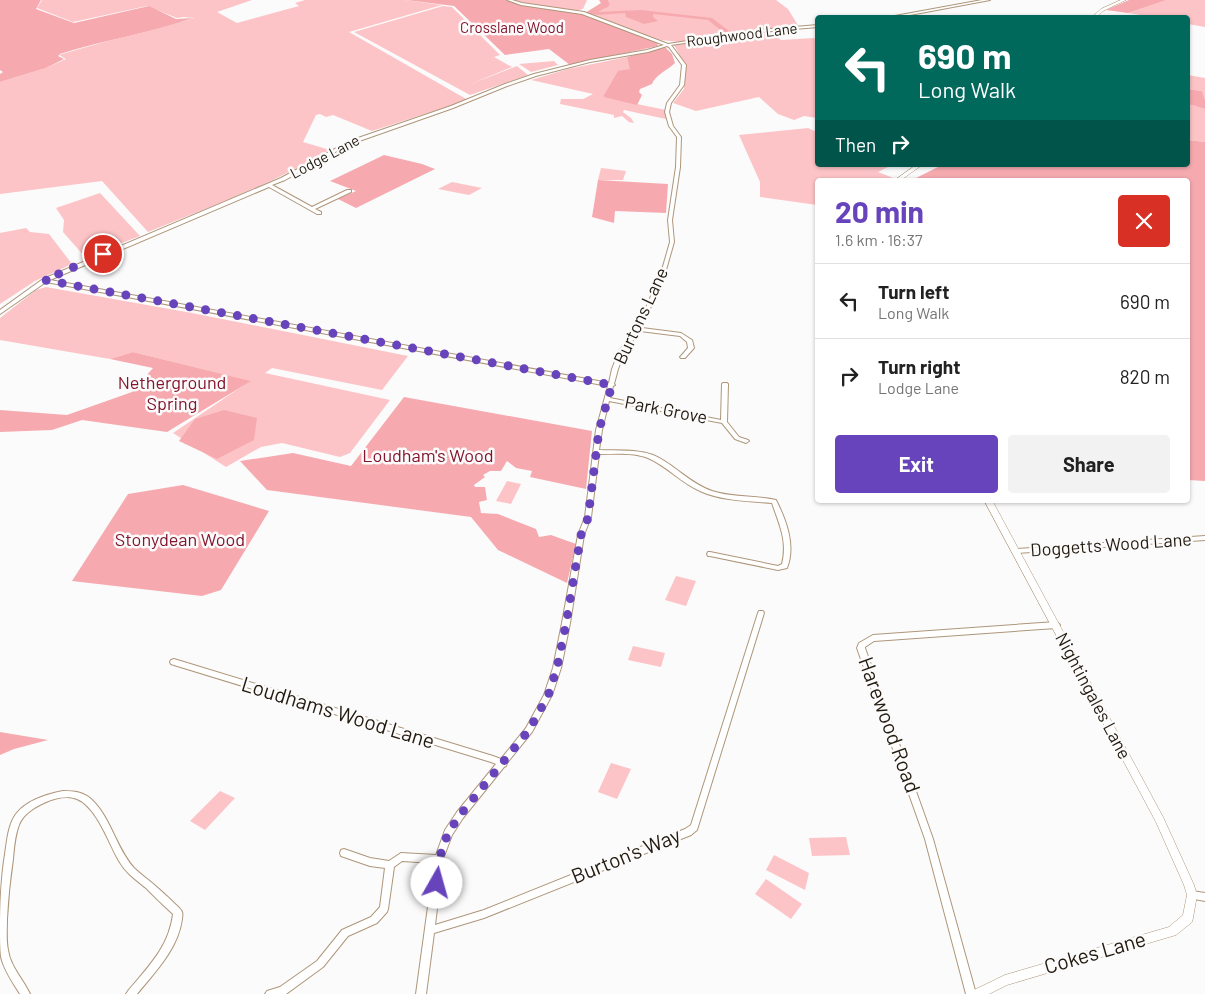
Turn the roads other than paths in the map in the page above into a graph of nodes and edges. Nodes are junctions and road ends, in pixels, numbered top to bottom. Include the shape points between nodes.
1 (509, 0) edge
2 (988, 0) edge
3 (1124, 0) edge
4 (902, 15) edge
5 (1096, 15) edge
6 (815, 26) edge
7 (667, 45) junction
8 (915, 167) edge
9 (901, 178) edge
10 (269, 185) junction
11 (349, 191) dead end
12 (312, 209) junction
13 (319, 213) dead end
14 (45, 280) junction
15 (0, 312) edge
16 (639, 329) junction
17 (683, 357) dead end
18 (725, 384) dead end
19 (612, 385) junction
20 (608, 399) junction
21 (724, 422) junction
22 (746, 441) dead end
23 (596, 452) junction
24 (990, 503) edge
25 (1205, 538) edge
26 (1017, 551) junction
27 (710, 554) dead end
28 (761, 613) dead end
29 (1056, 625) junction
30 (174, 662) dead end
31 (503, 764) junction
32 (344, 853) dead end
33 (439, 859) junction
34 (390, 864) junction
35 (1192, 895) junction
36 (1205, 897) edge
37 (431, 930) junction
38 (25, 994) edge
39 (131, 994) edge
40 (270, 994) edge
41 (422, 994) edge
42 (970, 994) edge
43 (978, 994) edge

1 - 7 street via 583,13
2 - 4 street
3 - 5 main road
6 - 7 street, Roughwood Lane via 760,30
7 - 10 street, Lodge Lane via 590,60 506,84 347,144
7 - 16 street, Burtons Lane via 684,65 682,85 667,112 679,137 670,220 672,242
8 - 9 main road
10 - 12 street
10 - 14 street, Lodge Lane
11 - 12 street
12 - 13 street
14 - 15 street, Lodge Lane
14 - 19 street
16 - 17 street via 681,334 690,341 691,348
16 - 19 street, Burtons Lane via 622,351
18 - 21 street, Park Grove
19 - 20 street, Burtons Lane
20 - 21 street, Park Grove
20 - 23 street, Burtons Lane
21 - 22 street, Park Grove via 737,438
23 - 27 street via 646,455 710,492 776,499 789,544 785,566 778,568
23 - 31 street, Burtons Lane via 588,518 579,543 557,668 548,696 529,730
24 - 26 main road, Nightingales Lane
25 - 26 street, Doggetts Wood Lane
26 - 29 main road, Nightingales Lane
28 - 37 street, Burton's Way via 694,826 688,832 484,914
29 - 35 main road, Nightingales Lane via 1160,820
29 - 42 street, Harewood Road via 873,638 861,648 929,838
30 - 31 street, Loudhams Wood Lane
31 - 33 street, Burtons Lane via 460,815 448,833
32 - 34 street via 370,862
33 - 34 street via 401,857
33 - 37 street, Burtons Lane
34 - 40 street via 384,909 374,920 345,933 320,964 282,991
35 - 36 street
35 - 43 main road, Cokes Lane via 1188,918 1172,931 1005,980
37 - 41 street, Burtons Lane
38 - 39 street via 3,950 1,926 12,837 16,821 30,807 48,797 68,792 82,797 96,811 128,868 178,913 178,928 169,946

